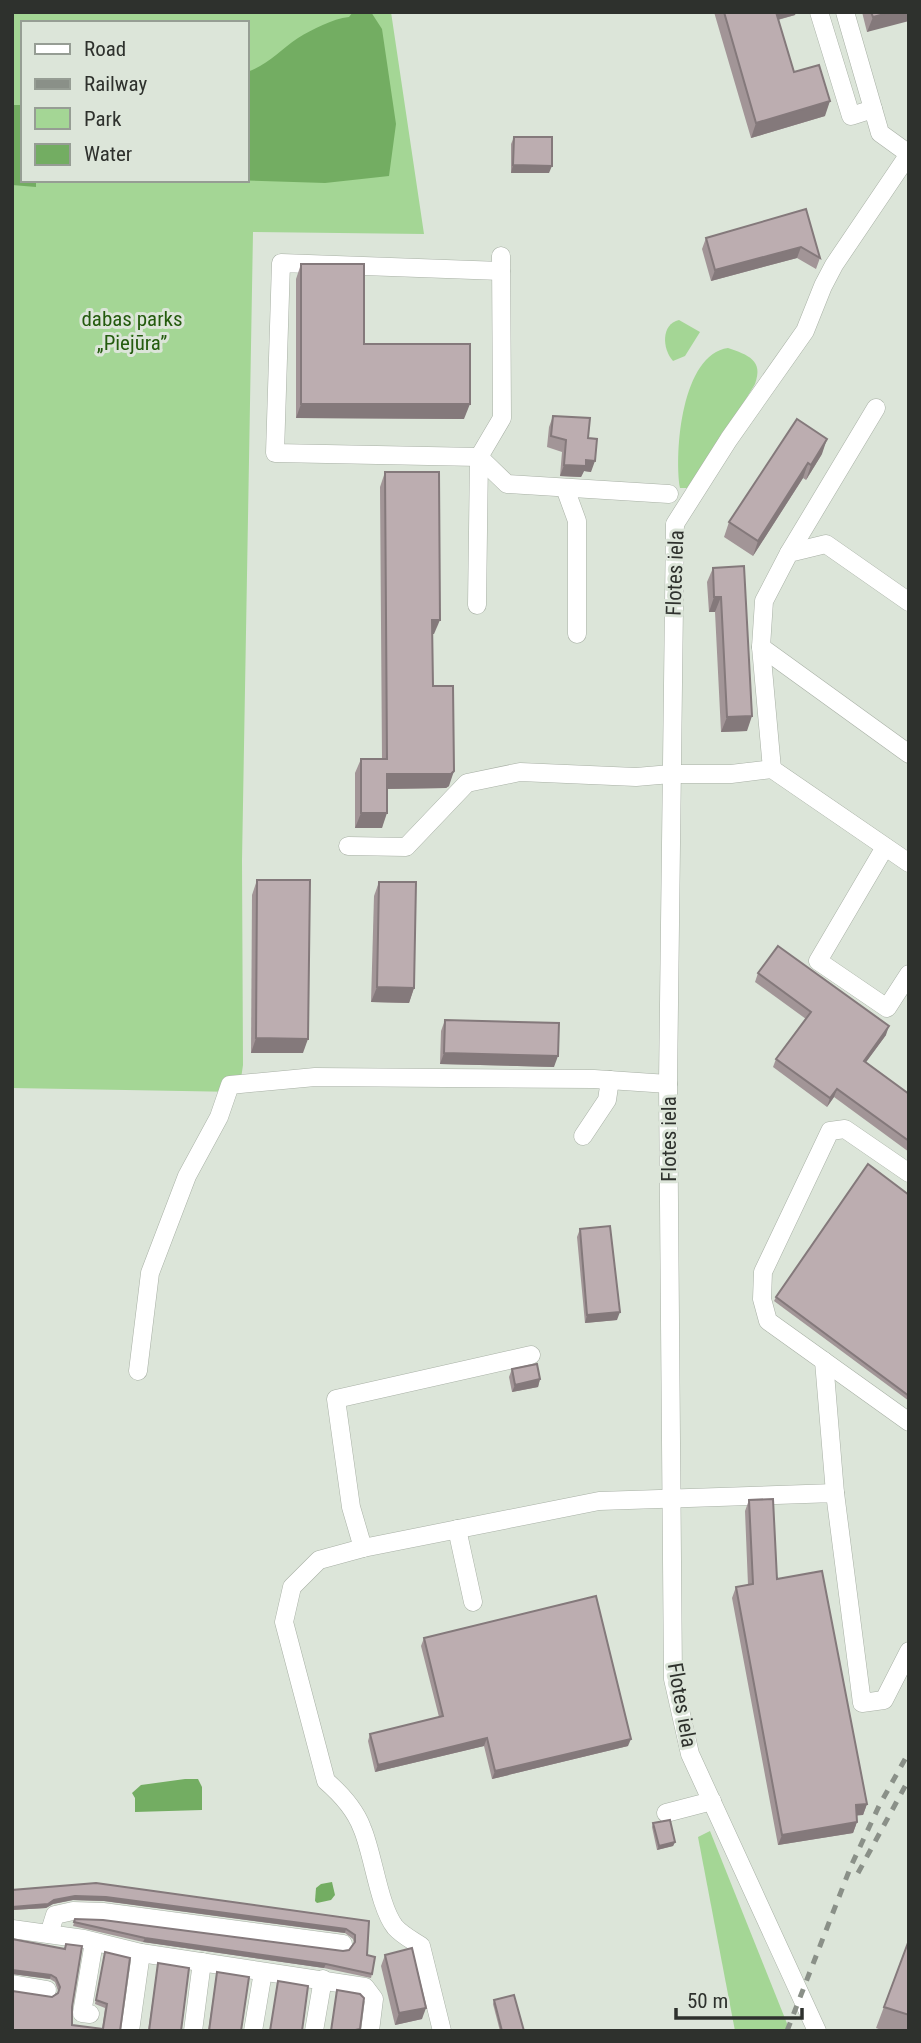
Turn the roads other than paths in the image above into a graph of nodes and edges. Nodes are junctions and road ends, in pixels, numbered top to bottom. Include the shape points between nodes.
1 (819, 12) edge
2 (845, 12) edge
3 (873, 109) junction
4 (909, 154) edge
5 (876, 408) dead end
6 (479, 457) junction
7 (565, 488) junction
8 (669, 494) dead end
9 (789, 553) junction
10 (909, 602) edge
11 (477, 605) dead end
12 (578, 634) dead end
13 (761, 647) junction
14 (909, 754) edge
15 (772, 769) junction
16 (671, 774) junction
17 (348, 846) dead end
18 (885, 847) junction
19 (909, 863) edge
20 (909, 974) edge
21 (610, 1080) junction
22 (668, 1084) junction
23 (583, 1136) dead end
24 (909, 1173) edge
25 (531, 1355) dead end
26 (824, 1361) junction
27 (138, 1371) dead end
28 (909, 1422) edge
29 (835, 1493) junction
30 (670, 1498) junction
31 (457, 1529) junction
32 (363, 1548) junction
33 (472, 1602) dead end
34 (909, 1651) edge
35 (712, 1801) junction
36 (666, 1813) dead end
37 (12, 1929) edge
38 (49, 1934) junction
39 (94, 1942) junction
40 (343, 1944) dead end
41 (141, 1953) junction
42 (202, 1962) junction
43 (263, 1972) junction
44 (323, 1979) junction
45 (12, 1984) edge
46 (47, 1990) dead end
47 (90, 2014) dead end
48 (130, 2031) edge
49 (193, 2031) edge
50 (253, 2031) edge
51 (314, 2031) edge
52 (370, 2031) edge
53 (442, 2031) edge
54 (817, 2031) edge

1 - 3 street via 851,116
2 - 3 street
3 - 4 street via 880,133
4 - 16 street, Flotes iela via 834,265 805,331 675,524
5 - 9 street
6 - 6 street via 502,418 501,263 281,263 275,453
6 - 7 street via 507,484
6 - 11 street
7 - 8 street
7 - 12 street via 577,521
9 - 10 street via 826,544
9 - 13 street via 764,601
13 - 14 street
13 - 15 street
15 - 16 street
15 - 18 street
16 - 17 street via 520,772 467,783 406,847
16 - 22 street, Flotes iela
18 - 19 street
18 - 20 street via 818,961 887,1008
21 - 22 street
21 - 23 street via 607,1100
21 - 27 street via 315,1077 230,1085 219,1117 187,1176 150,1273
22 - 30 street, Flotes iela
24 - 26 street via 845,1129 830,1131 763,1272 762,1298 768,1321
25 - 32 street via 336,1399 351,1507
26 - 28 street
26 - 29 street
29 - 30 street
29 - 34 street via 862,1703 884,1700
30 - 31 street via 599,1501
30 - 35 street, Flotes iela via 673,1679 690,1754
31 - 32 street
31 - 33 street
32 - 53 street via 319,1560 292,1587 284,1622 326,1781 345,1798 362,1827 393,1925 421,1945
35 - 36 street
35 - 54 street, Flotes iela
37 - 38 street
38 - 39 street
38 - 40 street via 55,1915 103,1912
39 - 41 street
39 - 47 street via 82,2013
41 - 42 street
41 - 48 street
42 - 43 street
42 - 49 street
43 - 44 street
43 - 50 street
44 - 51 street
44 - 52 street via 365,1987 374,1999
45 - 46 street

